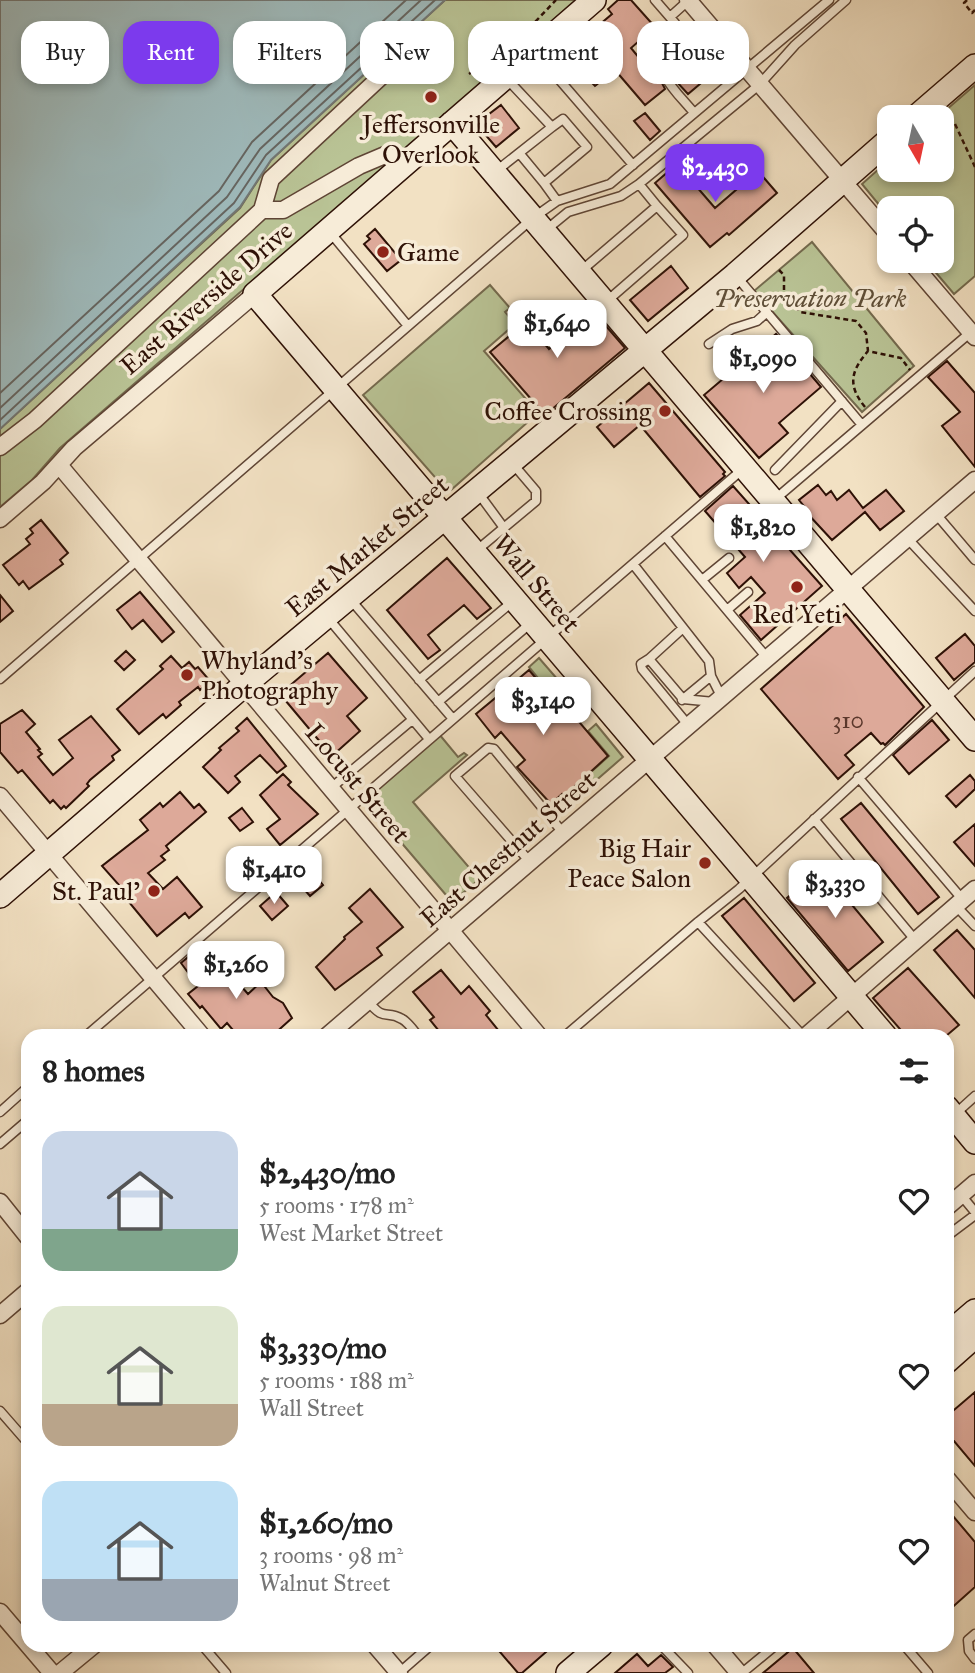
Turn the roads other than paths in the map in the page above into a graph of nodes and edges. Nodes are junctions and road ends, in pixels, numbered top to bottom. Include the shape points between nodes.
1 (594, 0) edge
2 (655, 0) edge
3 (689, 0) edge
4 (829, 0) edge
5 (846, 0) edge
6 (670, 17) junction
7 (570, 21) edge
8 (706, 21) edge
9 (975, 66) edge
10 (749, 67) edge
11 (749, 73) edge
12 (373, 84) edge
13 (497, 84) edge
14 (512, 84) edge
15 (563, 84) edge
16 (729, 84) edge
17 (760, 85) junction
18 (930, 105) edge
19 (694, 113) junction
20 (452, 123) junction
21 (552, 127) junction
22 (877, 150) edge
23 (520, 154) junction
24 (405, 162) junction
25 (633, 164) junction
26 (494, 173) junction
27 (842, 181) junction
28 (544, 183) junction
29 (639, 184) junction
30 (557, 201) junction
31 (657, 206) junction
32 (262, 210) junction
33 (877, 222) edge
34 (538, 225) junction
35 (328, 230) junction
36 (579, 273) junction
37 (921, 273) edge
38 (735, 275) junction
39 (255, 294) junction
40 (604, 303) junction
41 (767, 312) junction
42 (408, 326) junction
43 (973, 335) edge
44 (709, 344) dead end
45 (645, 350) junction
46 (335, 388) junction
47 (842, 401) junction
48 (862, 425) junction
49 (0, 447) edge
50 (511, 461) junction
51 (59, 465) junction
52 (744, 467) junction
53 (775, 470) dead end
54 (975, 480) edge
55 (476, 490) junction
56 (773, 501) junction
57 (936, 514) junction
58 (444, 517) junction
59 (0, 519) edge
60 (504, 528) junction
61 (665, 536) junction
62 (907, 538) junction
63 (475, 553) junction
64 (729, 558) dead end
65 (139, 560) junction
66 (975, 560) edge
67 (633, 564) junction
68 (702, 580) junction
69 (848, 589) junction
70 (748, 592) dead end
71 (349, 597) junction
72 (514, 600) junction
73 (727, 610) junction
74 (975, 611) edge
75 (327, 616) junction
76 (683, 628) junction
77 (540, 630) junction
78 (649, 659) junction
79 (768, 659) junction
80 (975, 671) edge
81 (711, 676) junction
82 (0, 679) edge
83 (419, 680) junction
84 (244, 685) junction
85 (683, 699) junction
86 (942, 699) junction
87 (720, 700) junction
88 (438, 702) junction
89 (674, 707) junction
90 (453, 719) junction
91 (412, 720) junction
92 (689, 726) junction
93 (975, 738) edge
94 (429, 739) junction
95 (650, 759) junction
96 (858, 777) junction
97 (331, 788) junction
98 (0, 796) edge
99 (348, 809) junction
100 (814, 819) junction
101 (564, 834) junction
102 (48, 853) junction
103 (530, 862) junction
104 (751, 878) junction
105 (0, 896) edge
106 (964, 899) edge
107 (698, 922) junction
108 (975, 926) edge
109 (451, 931) junction
110 (916, 941) junction
111 (153, 978) junction
112 (852, 997) junction
113 (368, 1001) junction
114 (94, 1029) edge
115 (196, 1029) edge
116 (335, 1029) edge
117 (411, 1029) edge
118 (530, 1029) edge
119 (573, 1029) edge
120 (797, 1029) edge
121 (813, 1029) edge
122 (879, 1029) edge
123 (21, 1093) edge
124 (975, 1096) edge
125 (954, 1109) edge
126 (0, 1112) edge
127 (954, 1116) edge
128 (21, 1126) edge
129 (974, 1137) edge
130 (0, 1144) edge
131 (975, 1183) edge
132 (961, 1195) junction
133 (954, 1201) edge
134 (0, 1202) edge
135 (975, 1214) edge
136 (21, 1228) edge
137 (954, 1230) edge
138 (21, 1297) edge
139 (975, 1311) edge
140 (0, 1315) edge
141 (954, 1329) edge
142 (975, 1336) edge
143 (954, 1355) edge
144 (0, 1411) edge
145 (21, 1435) edge
146 (954, 1487) edge
147 (975, 1512) edge
148 (0, 1612) edge
149 (975, 1634) edge
150 (21, 1637) edge
151 (34, 1652) edge
152 (86, 1652) edge
153 (208, 1652) edge
154 (381, 1652) edge
155 (423, 1652) edge
156 (593, 1652) edge
157 (668, 1652) edge
158 (722, 1652) edge
159 (767, 1652) edge
160 (910, 1652) edge
161 (975, 1659) edge
162 (52, 1673) edge
163 (60, 1673) edge
164 (226, 1673) edge
165 (399, 1673) edge
166 (568, 1673) edge
167 (688, 1673) edge
168 (741, 1673) edge
169 (928, 1673) edge

1 - 7 street, East Riverside Drive
2 - 6 lane
3 - 6 lane
3 - 8 street
4 - 10 lane
5 - 17 lane via 795,45
6 - 19 lane via 674,31 660,66
9 - 18 street
11 - 17 street
12 - 32 street via 271,179
13 - 20 street, East Riverside Drive
14 - 21 lane
15 - 25 lane
16 - 19 lane
17 - 27 street
17 - 29 lane
19 - 25 lane
20 - 24 street, East Riverside Drive
20 - 26 street
21 - 23 lane
21 - 28 lane via 563,119 587,147
22 - 27 street, East Market Street
23 - 26 lane
23 - 28 lane
24 - 32 street via 385,155 284,209
24 - 35 street, East Riverside Drive
25 - 30 lane via 610,184
26 - 34 street
27 - 33 street
27 - 38 street, East Market Street
28 - 30 lane
29 - 31 lane
29 - 34 lane via 621,196
30 - 34 lane
31 - 36 lane
31 - 40 lane via 683,235
32 - 49 street
34 - 36 street
34 - 42 lane
35 - 39 street, East Riverside Drive
35 - 42 lane
36 - 40 street
37 - 43 street
38 - 41 lane
38 - 45 street, East Market Street
39 - 46 street, Wall Street
39 - 51 street, East Riverside Drive
40 - 45 street
41 - 44 lane
41 - 47 lane
42 - 46 lane
43 - 48 lane
45 - 50 street, East Market Street
45 - 52 street
46 - 58 street, Wall Street
46 - 65 lane
47 - 48 lane
47 - 53 lane
48 - 56 lane
50 - 55 street, East Market Street
50 - 60 lane via 536,491 537,500
51 - 59 street, East Riverside Drive
51 - 65 street, Locust Street
52 - 56 street
52 - 61 lane
54 - 57 street, East Chestnut Street
55 - 58 street, East Market Street
55 - 60 lane
56 - 69 street
57 - 62 street, East Chestnut Street
57 - 66 lane
58 - 63 street, Wall Street
58 - 71 street, East Market Street
60 - 63 lane
61 - 67 lane
61 - 68 lane
62 - 69 street, East Chestnut Street
62 - 74 lane
63 - 72 street, Wall Street
64 - 68 lane
65 - 82 lane
65 - 84 street, Locust Street
67 - 76 lane
67 - 77 lane
68 - 73 lane
69 - 79 street, East Chestnut Street
69 - 86 street
70 - 73 lane
71 - 75 street, East Market Street
71 - 83 lane
72 - 77 street, Wall Street
72 - 83 lane
73 - 79 lane
75 - 84 street, East Market Street
75 - 91 lane
76 - 78 lane
76 - 81 lane via 709,661
77 - 88 lane
77 - 90 lane
77 - 95 street, Wall Street
78 - 85 lane
78 - 89 lane via 641,664 642,669
79 - 87 street, East Chestnut Street
80 - 86 lane
81 - 85 lane
81 - 87 lane
83 - 88 lane
84 - 97 street, Locust Street
84 - 102 street, East Market Street
85 - 87 lane
85 - 89 lane
86 - 93 street
86 - 96 lane
87 - 92 street, East Chestnut Street
88 - 90 lane
89 - 92 lane
90 - 94 lane
91 - 94 lane
91 - 97 lane
92 - 95 street, East Chestnut Street
94 - 99 lane
95 - 101 street, East Chestnut Street
95 - 104 street, Wall Street
96 - 100 lane
96 - 106 lane
97 - 99 street, Locust Street
98 - 102 street
99 - 109 street, Locust Street
99 - 111 lane
100 - 104 lane
100 - 110 lane
101 - 103 street, East Chestnut Street
101 - 103 lane via 494,749 488,748 455,776
102 - 105 street, East Market Street
102 - 111 street
103 - 109 street, East Chestnut Street
104 - 107 lane
104 - 112 street, Wall Street
106 - 108 lane
106 - 110 street
107 - 119 lane
107 - 120 lane
109 - 113 street, East Chestnut Street
109 - 118 street, Locust Street
110 - 112 street
111 - 114 lane
111 - 115 street
112 - 121 street
112 - 122 street, Wall Street
113 - 116 street, East Chestnut Street
113 - 117 lane via 376,1012 402,1019
123 - 126 lane
124 - 125 lane
127 - 129 street
128 - 130 lane
131 - 132 street
132 - 133 street
132 - 135 lane
134 - 136 street
135 - 137 lane
138 - 140 street
139 - 141 street
142 - 143 street
144 - 145 lane
146 - 147 street
148 - 150 street
149 - 161 lane via 968,1640 968,1651
151 - 162 street
152 - 163 street
153 - 164 lane
154 - 165 street
155 - 165 lane
156 - 166 street
157 - 167 lane
158 - 168 street
159 - 168 lane
160 - 169 lane

